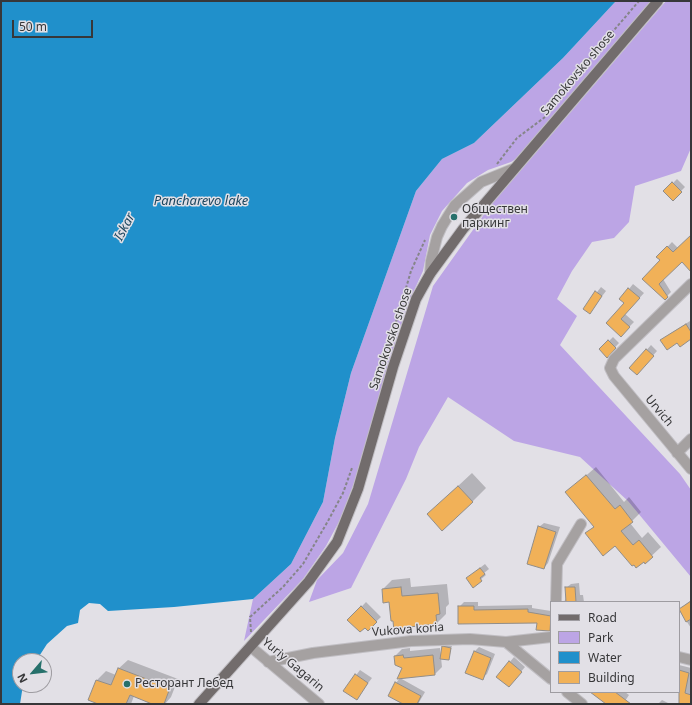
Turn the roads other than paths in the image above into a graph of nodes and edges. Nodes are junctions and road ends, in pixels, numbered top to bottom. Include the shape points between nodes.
1 (658, 1) edge
2 (513, 169) junction
3 (430, 274) junction
4 (691, 284) edge
5 (691, 439) edge
6 (677, 453) junction
7 (691, 469) edge
8 (581, 524) dead end
9 (556, 601) edge
10 (550, 638) edge
11 (506, 642) junction
12 (251, 646) junction
13 (680, 657) edge
14 (691, 660) edge
15 (268, 662) junction
16 (550, 678) edge
17 (568, 693) edge
18 (201, 704) edge
19 (319, 704) edge
20 (582, 704) edge

1 - 2 main road, Samokovsko shose
2 - 3 main road, Samokovsko shose via 463,229
2 - 3 street via 491,176 455,205 437,237
3 - 12 main road, Samokovsko shose via 416,299 393,367 358,489 337,542 309,581
4 - 6 street, Urvich via 614,359 610,368
5 - 6 street
6 - 7 street, Urvich
8 - 9 street via 557,564
10 - 11 street, Vukova koria
11 - 15 street, Vukova koria via 470,639 411,641 313,653
11 - 16 street
12 - 15 street, Yuriy Gagarin
12 - 18 main road, Samokovsko shose
13 - 14 street
15 - 19 street, Yuriy Gagarin
17 - 20 street

